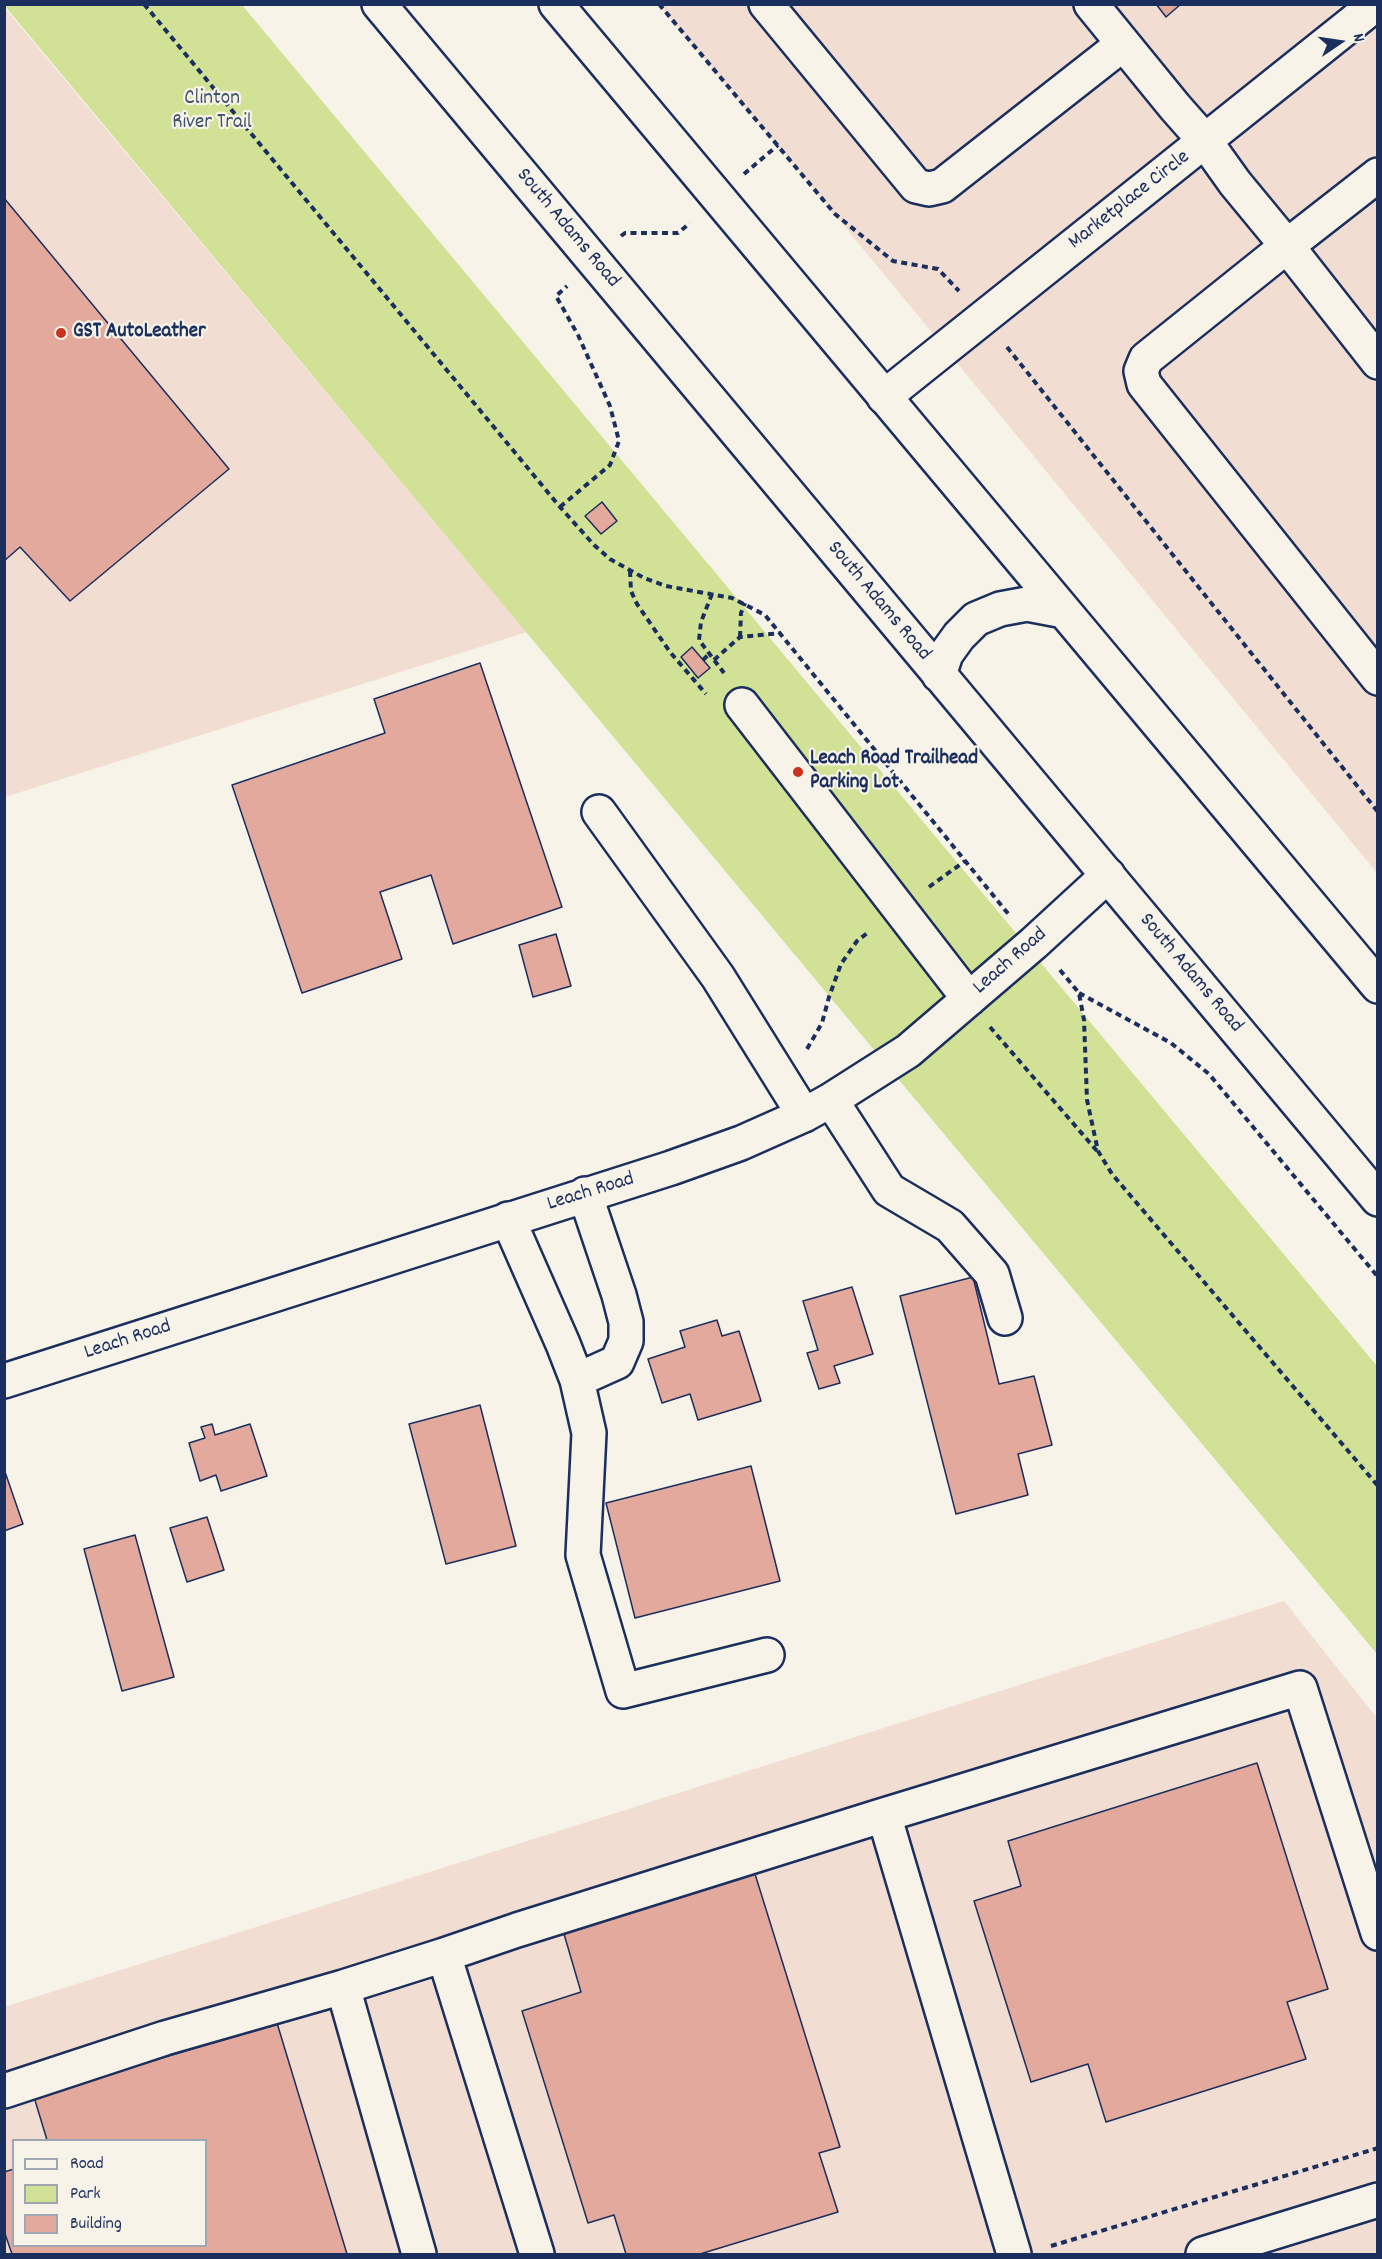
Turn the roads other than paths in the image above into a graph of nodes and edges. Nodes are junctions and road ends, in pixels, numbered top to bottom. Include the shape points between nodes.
1 (379, 4) edge
2 (556, 4) edge
3 (766, 4) edge
4 (1091, 4) edge
5 (1376, 4) edge
6 (1123, 44) junction
7 (1205, 141) junction
8 (1377, 175) edge
9 (1287, 246) junction
10 (1377, 362) edge
11 (884, 397) junction
12 (1064, 611) junction
13 (939, 675) junction
14 (1377, 678) edge
15 (742, 705) road end
16 (599, 812) dead end
17 (1108, 875) junction
18 (1377, 986) edge
19 (969, 999) junction
20 (817, 1108) junction
21 (585, 1194) junction
22 (1377, 1199) edge
23 (508, 1219) junction
24 (1005, 1318) dead end
25 (577, 1380) junction
26 (4, 1381) edge
27 (767, 1655) dead end
28 (884, 1815) junction
29 (1377, 1933) edge
30 (444, 1955) junction
31 (343, 1987) junction
32 (4, 2091) edge
33 (1377, 2200) edge
34 (1029, 2251) edge
35 (419, 2254) edge
36 (537, 2254) edge
37 (1203, 2254) edge

1 - 13 main road, South Adams Road
2 - 11 main road
3 - 6 main road via 916,186 929,189 942,186
4 - 6 main road
5 - 7 main road, Marketplace Circle
6 - 7 main road
7 - 9 main road
7 - 11 main road, Marketplace Circle
8 - 9 main road
9 - 10 main road
9 - 14 main road via 1146,359 1141,371 1144,384
11 - 12 main road
12 - 13 main road via 1027,604 976,619 946,654
12 - 18 main road
13 - 17 main road, South Adams Road
15 - 19 main road
16 - 20 main road via 718,977 779,1076
17 - 19 main road, Leach Road
17 - 22 main road, South Adams Road
19 - 20 main road, Leach Road via 908,1051
20 - 21 main road, Leach Road via 731,1146
20 - 24 main road via 889,1190 950,1226 992,1275
21 - 23 main road, Leach Road
21 - 25 main road via 619,1295 626,1341 617,1362
23 - 25 main road
23 - 26 main road, Leach Road
25 - 27 main road via 589,1433 584,1555 623,1691
28 - 29 main road via 1300,1688
28 - 30 main road
28 - 34 main road
30 - 31 main road
30 - 36 main road
31 - 32 main road via 165,2038
31 - 35 main road
33 - 37 main road

